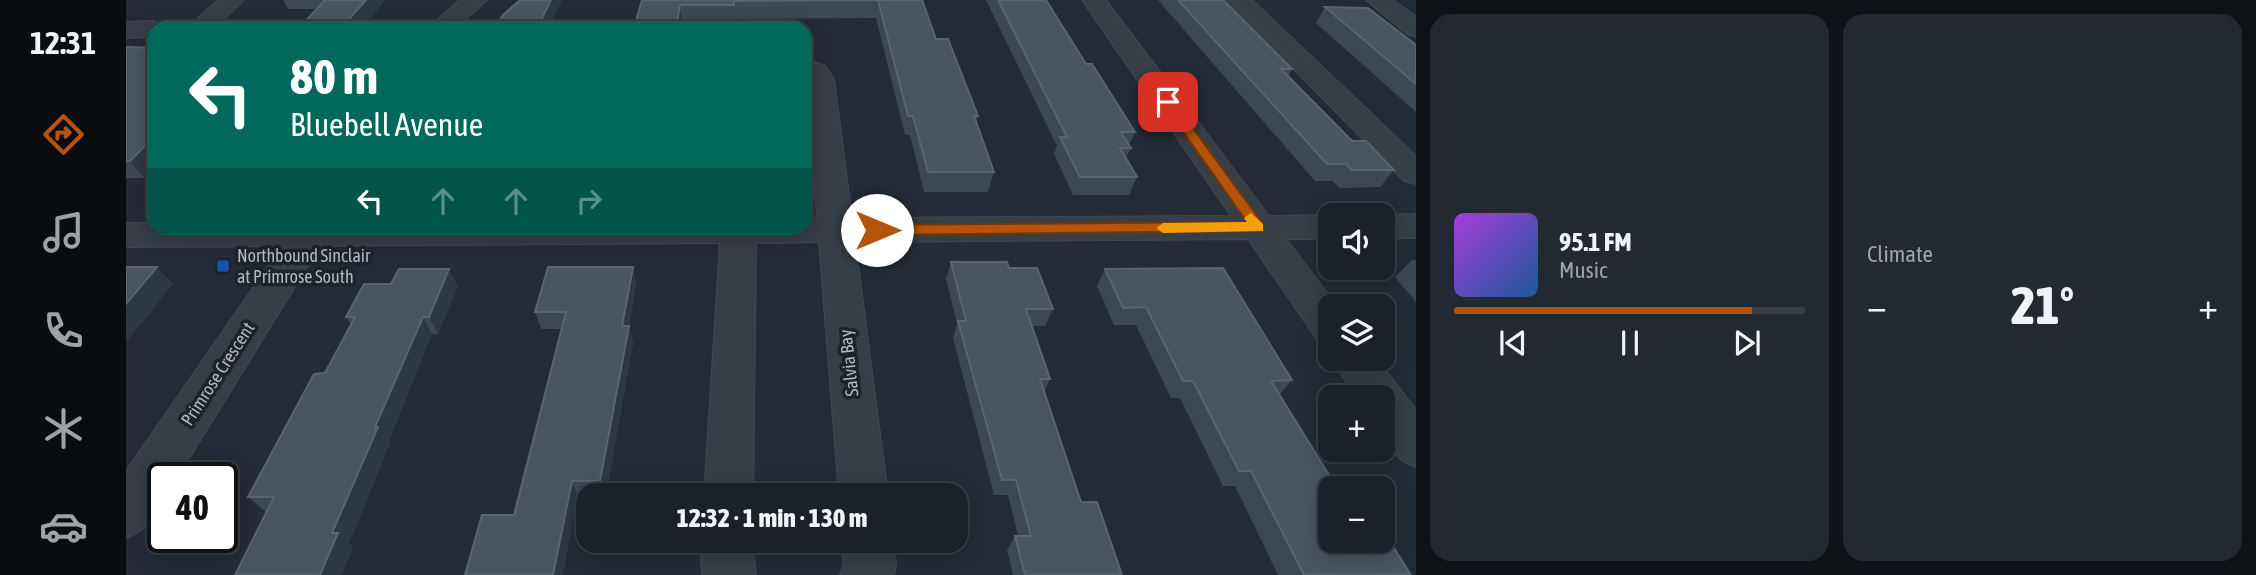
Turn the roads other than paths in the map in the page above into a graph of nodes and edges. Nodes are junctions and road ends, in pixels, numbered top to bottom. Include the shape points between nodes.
1 (232, 0) edge
2 (475, 0) edge
3 (1094, 0) edge
4 (1238, 0) edge
5 (1378, 0) edge
6 (208, 21) edge
7 (450, 21) edge
8 (147, 29) edge
9 (1416, 29) edge
10 (126, 30) edge
11 (812, 70) edge
12 (1416, 174) edge
13 (1253, 221) junction
14 (1318, 226) edge
15 (1395, 226) edge
16 (1416, 226) edge
17 (812, 230) edge
18 (836, 230) junction
19 (147, 234) edge
20 (126, 235) edge
21 (308, 235) edge
22 (739, 235) edge
23 (1318, 310) edge
24 (1395, 416) edge
25 (1416, 446) edge
26 (728, 483) edge
27 (862, 483) edge
28 (126, 514) edge
29 (727, 553) edge
30 (869, 553) edge
31 (729, 575) edge
32 (867, 575) edge

1 - 6 street
2 - 7 street
3 - 13 street
4 - 12 street
5 - 9 street
8 - 10 street
11 - 18 street, Salvia Bay via 820,79
13 - 14 street
13 - 18 street
13 - 23 street
15 - 16 street
17 - 18 street
18 - 27 street, Salvia Bay
19 - 20 street
21 - 28 street, Primrose Crescent
22 - 26 street
24 - 25 street
29 - 31 street
30 - 32 street

